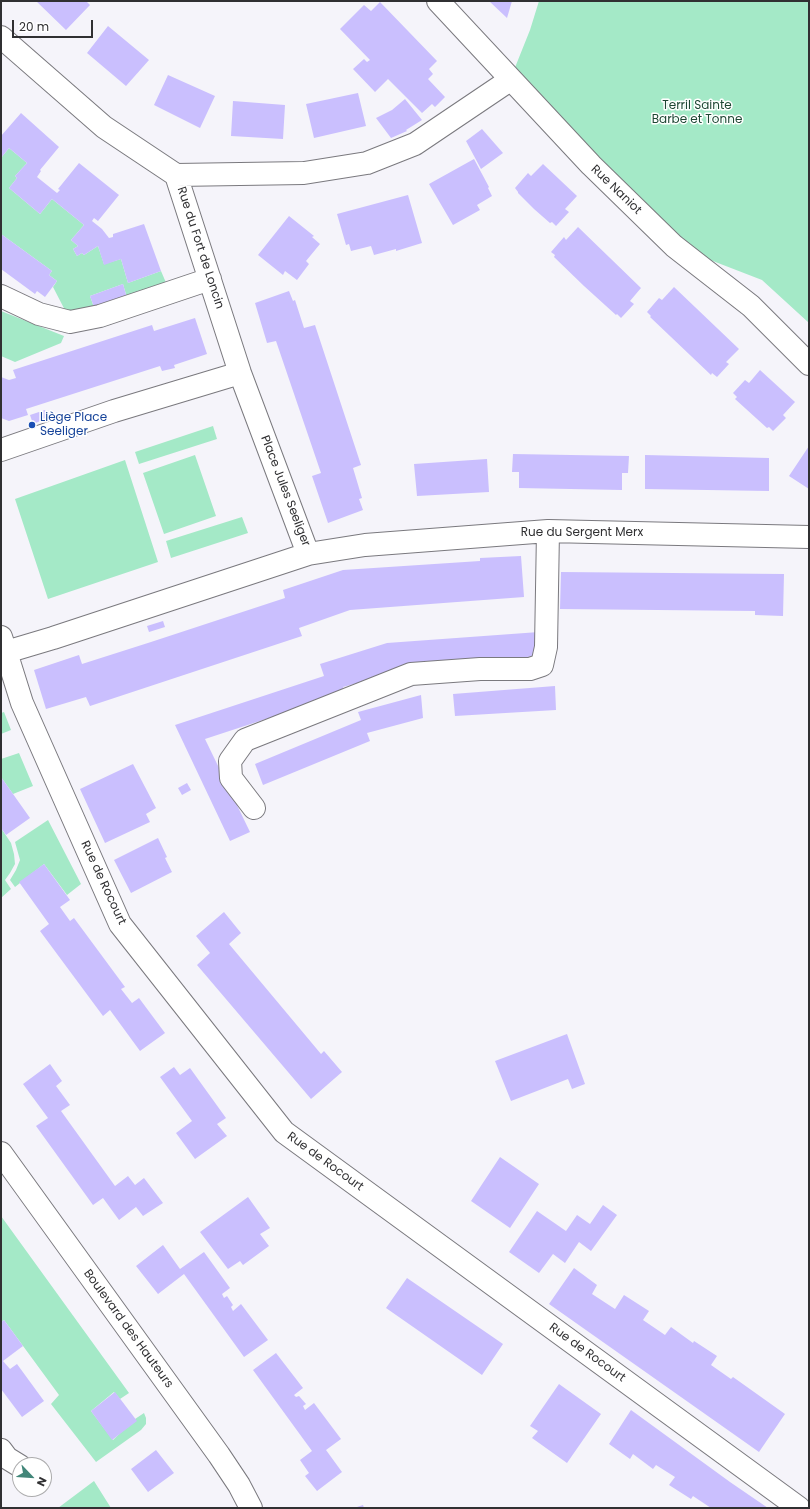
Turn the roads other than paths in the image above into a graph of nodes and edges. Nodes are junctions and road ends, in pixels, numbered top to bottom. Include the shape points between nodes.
1 (438, 1) edge
2 (1, 37) edge
3 (510, 80) junction
4 (176, 175) junction
5 (210, 279) junction
6 (1, 296) edge
7 (809, 364) edge
8 (240, 373) junction
9 (1, 450) edge
10 (548, 531) junction
11 (809, 537) edge
12 (308, 554) junction
13 (4, 645) edge
14 (254, 808) dead end
15 (1, 1153) edge
16 (1, 1450) edge
17 (12, 1461) edge
18 (251, 1508) edge
19 (799, 1508) edge

1 - 3 street, Rue Naniot
2 - 4 street, Rue du Fort de Loncin via 104,127
3 - 4 street via 415,144 367,163 304,173
3 - 7 street, Rue Naniot via 591,165 674,246 751,306
4 - 5 street, Rue du Fort de Loncin
5 - 6 street via 100,316 70,322 38,314
5 - 8 street, Rue du Fort de Loncin
8 - 9 street via 114,411
8 - 12 street, Place Jules Seeliger
10 - 11 street, Rue du Sergent Merx
10 - 12 street, Rue du Sergent Merx via 366,545
10 - 14 street via 546,647 542,665 530,669 480,669 411,674 245,740 230,761 231,778
12 - 13 street, Place Jules Seeliger via 53,638
13 - 19 street, Rue de Rocourt via 22,703 120,924 284,1132
15 - 18 street, Boulevard des Hauteurs via 219,1455
16 - 17 street

